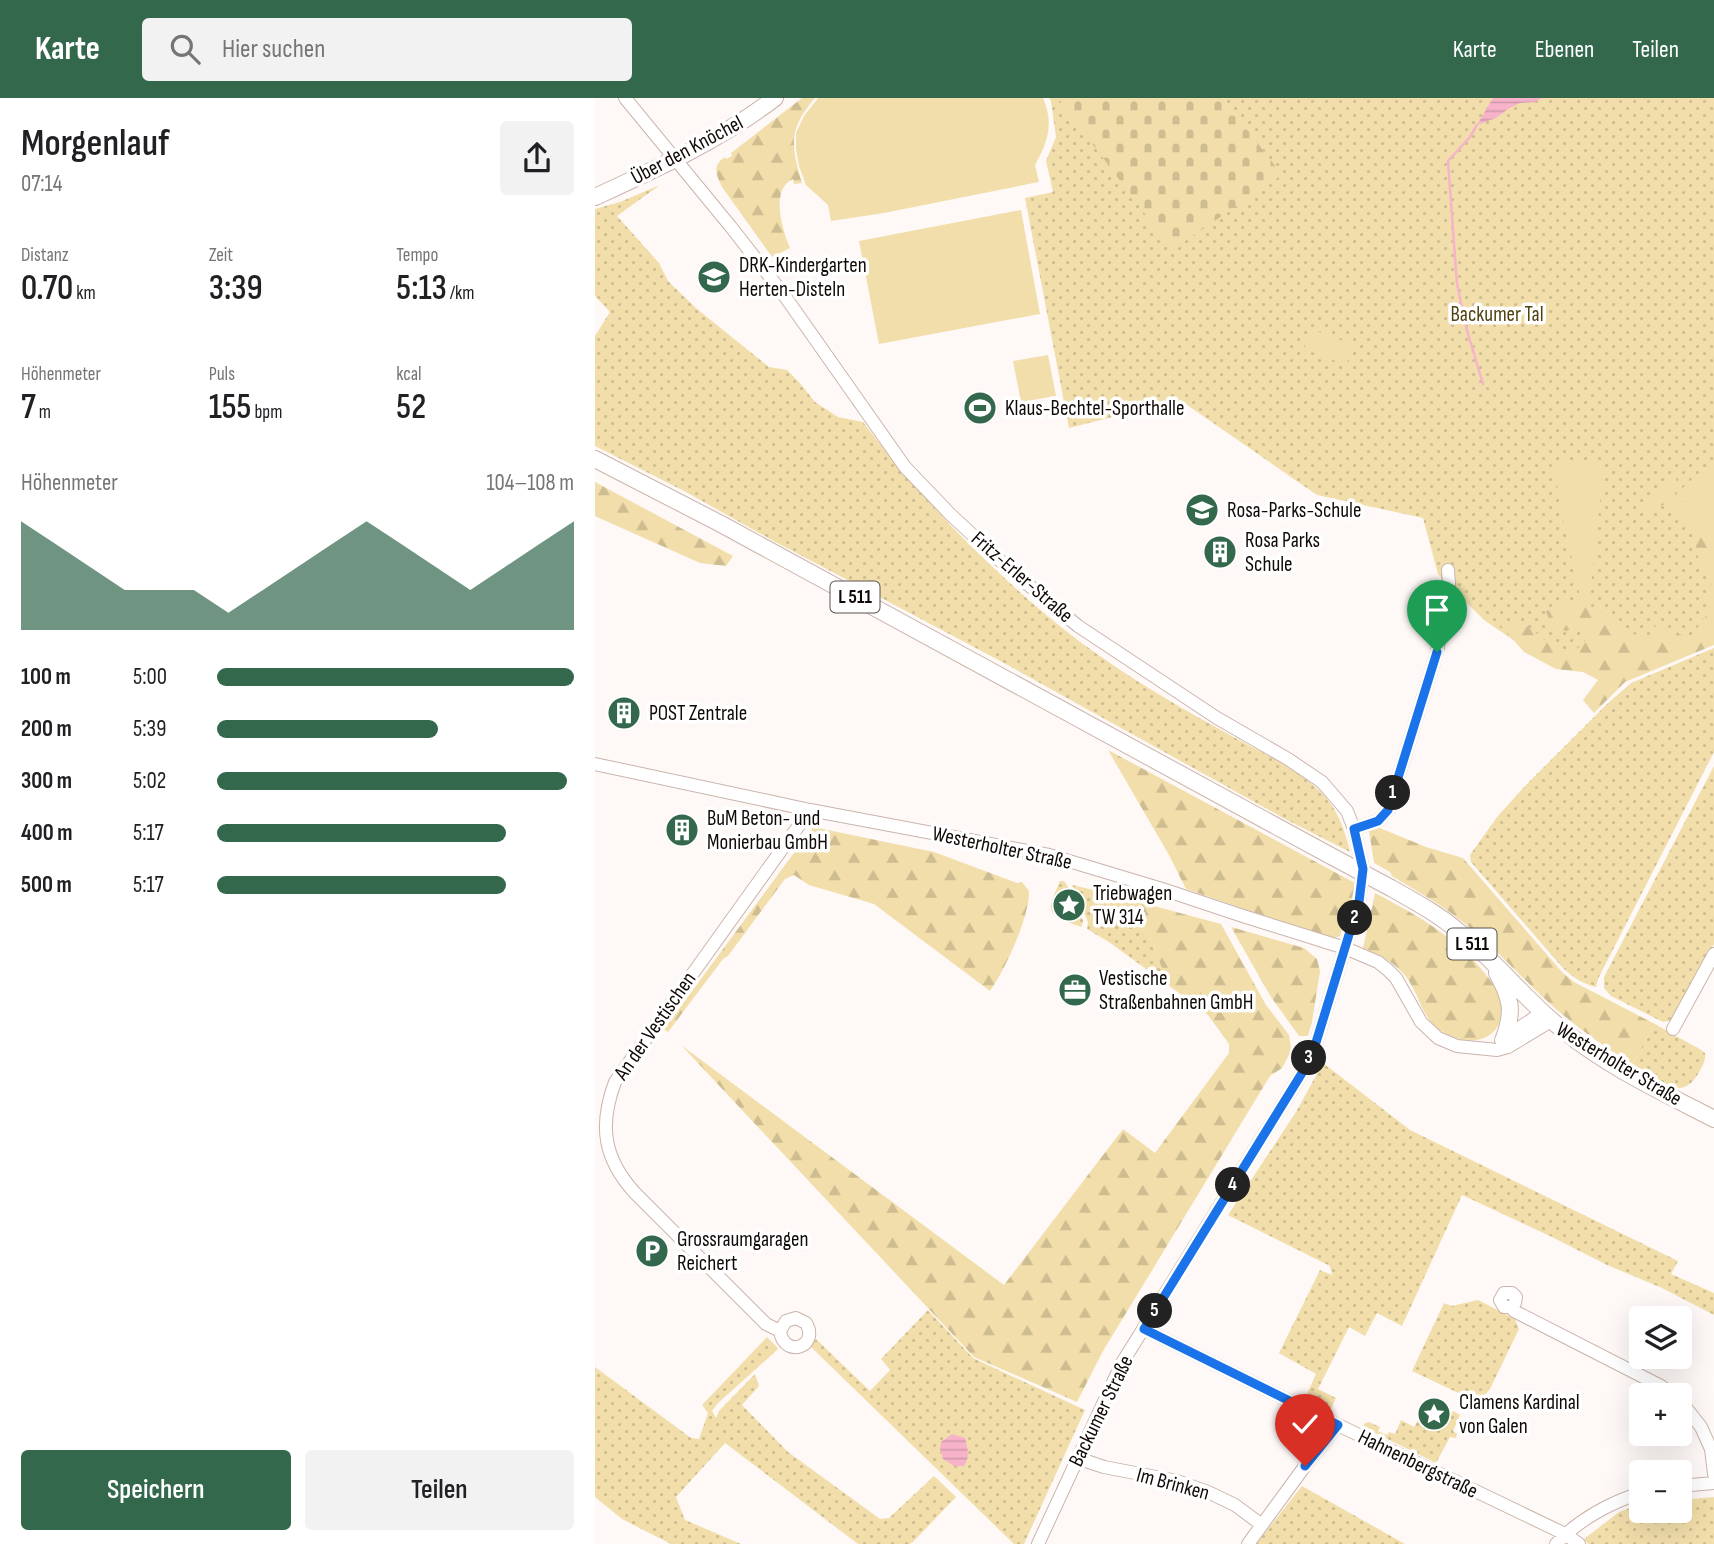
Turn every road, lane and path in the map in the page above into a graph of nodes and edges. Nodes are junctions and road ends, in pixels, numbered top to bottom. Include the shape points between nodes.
1 (625, 98) edge
2 (775, 98) edge
3 (676, 159) junction
4 (595, 197) edge
5 (595, 459) edge
6 (1448, 570) dead end
7 (595, 764) edge
8 (810, 810) junction
9 (1354, 829) junction
10 (1345, 948) junction
11 (1714, 954) edge
12 (1486, 956) junction
13 (1547, 1017) junction
14 (1674, 1029) dead end
15 (1504, 1038) junction
16 (1486, 1050) junction
17 (1714, 1118) edge
18 (1512, 1307) dead end
19 (1144, 1329) junction
20 (780, 1331) dead end
21 (1655, 1383) edge
22 (1692, 1415) edge
23 (1338, 1425) junction
24 (1077, 1458) junction
25 (1714, 1474) edge
26 (1714, 1483) edge
27 (1692, 1485) edge
28 (1629, 1496) edge
29 (1262, 1525) junction
30 (1561, 1539) edge
31 (1038, 1544) edge
32 (1248, 1544) edge
33 (1579, 1544) edge

1 - 3 street, Fritz-Erler-Straße
2 - 3 main road, Über den Knöchel
3 - 4 main road, Über den Knöchel
3 - 9 street, Fritz-Erler-Straße via 784,295 898,457 950,514 1078,626 1322,782 1347,811
5 - 12 main road, L 511, bridge via 1391,888 1458,930
6 - 9 street via 1437,652 1388,810 1378,821
7 - 8 street, Westerholter Straße
8 - 10 street, Westerholter Straße via 1049,855
8 - 20 street, An der Vestischen via 614,1082 605,1121 611,1159 623,1180 766,1324
9 - 10 street, Fritz-Erler-Straße via 1363,869
10 - 16 street, Westerholter Straße via 1388,970 1421,1022 1438,1038
10 - 19 street, Backumer Straße via 1314,1049 1302,1073
11 - 14 street
12 - 13 main road, L 511
12 - 15 main road via 1511,1011
13 - 15 street, Westerholter Straße
13 - 16 street, Westerholter Straße via 1508,1047
13 - 17 main road, Westerholter Straße / L 511 via 1618,1068
15 - 16 street, Westerholter Straße
18 - 21 street
19 - 23 street, Hahnenbergstraße
19 - 24 street, Backumer Straße via 1122,1363
22 - 25 street via 1711,1449
23 - 29 street
23 - 30 street, Hahnenbergstraße
24 - 29 street, Im Brinken via 1188,1484 1235,1505
24 - 31 street, Backumer Straße
26 - 27 street
28 - 30 street
29 - 32 street
30 - 33 street, Hahnenbergstraße

